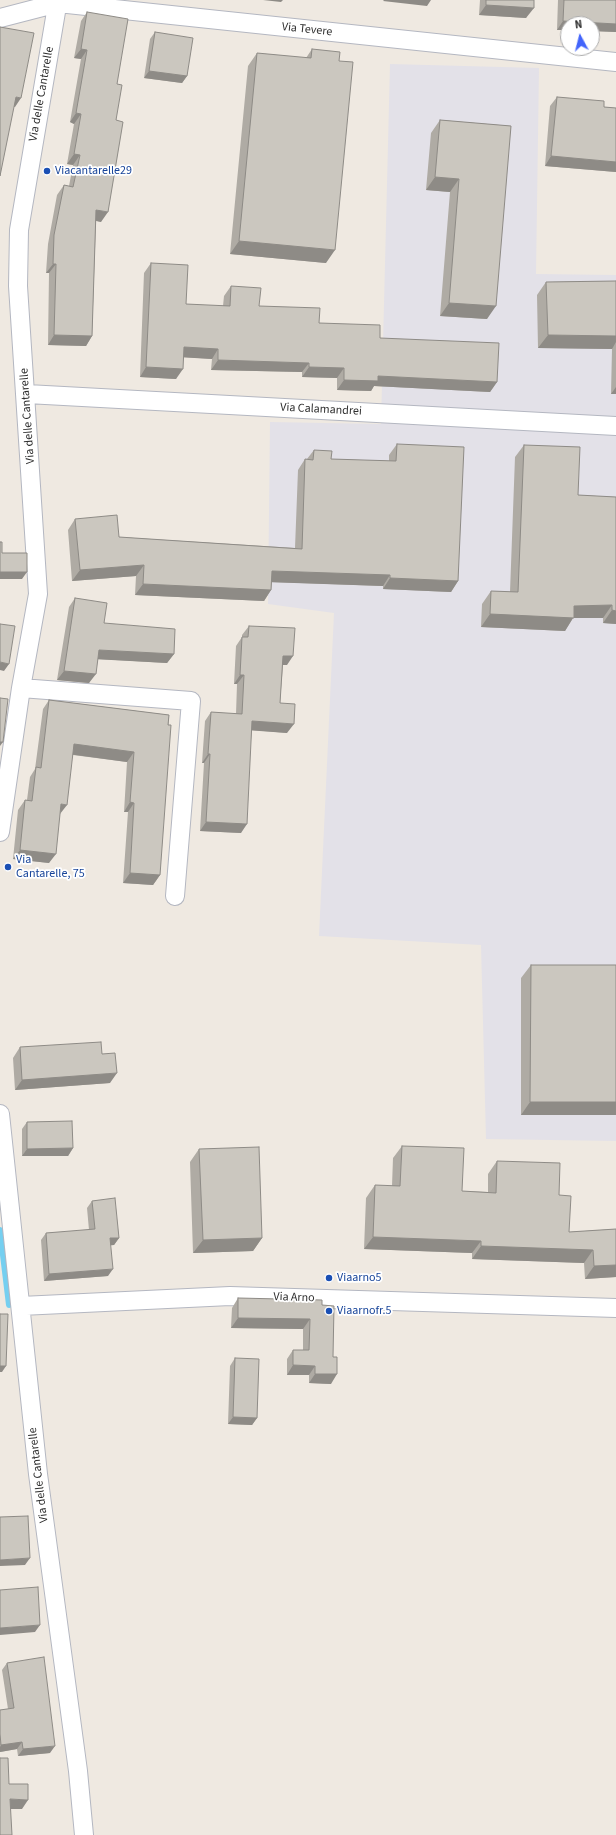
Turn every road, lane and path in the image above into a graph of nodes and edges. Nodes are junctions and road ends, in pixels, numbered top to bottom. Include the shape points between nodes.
1 (58, 2) edge
2 (0, 18) edge
3 (616, 62) edge
4 (26, 394) junction
5 (616, 426) edge
6 (22, 688) junction
7 (0, 832) edge
8 (175, 896) dead end
9 (0, 1114) edge
10 (21, 1306) junction
11 (616, 1308) edge
12 (84, 1835) edge

1 - 2 street, Via Tevere
1 - 3 street, Via Tevere
1 - 4 street, Via delle Cantarelle via 19,230 18,286
4 - 5 street, Via Calamandrei
4 - 6 street, Via delle Cantarelle via 38,594
6 - 7 street, Via delle Cantarelle
6 - 8 street via 191,700
9 - 10 street, Via delle Cantarelle
10 - 11 street, Via Arno via 230,1296
10 - 12 street, Via delle Cantarelle via 38,1474 78,1771

